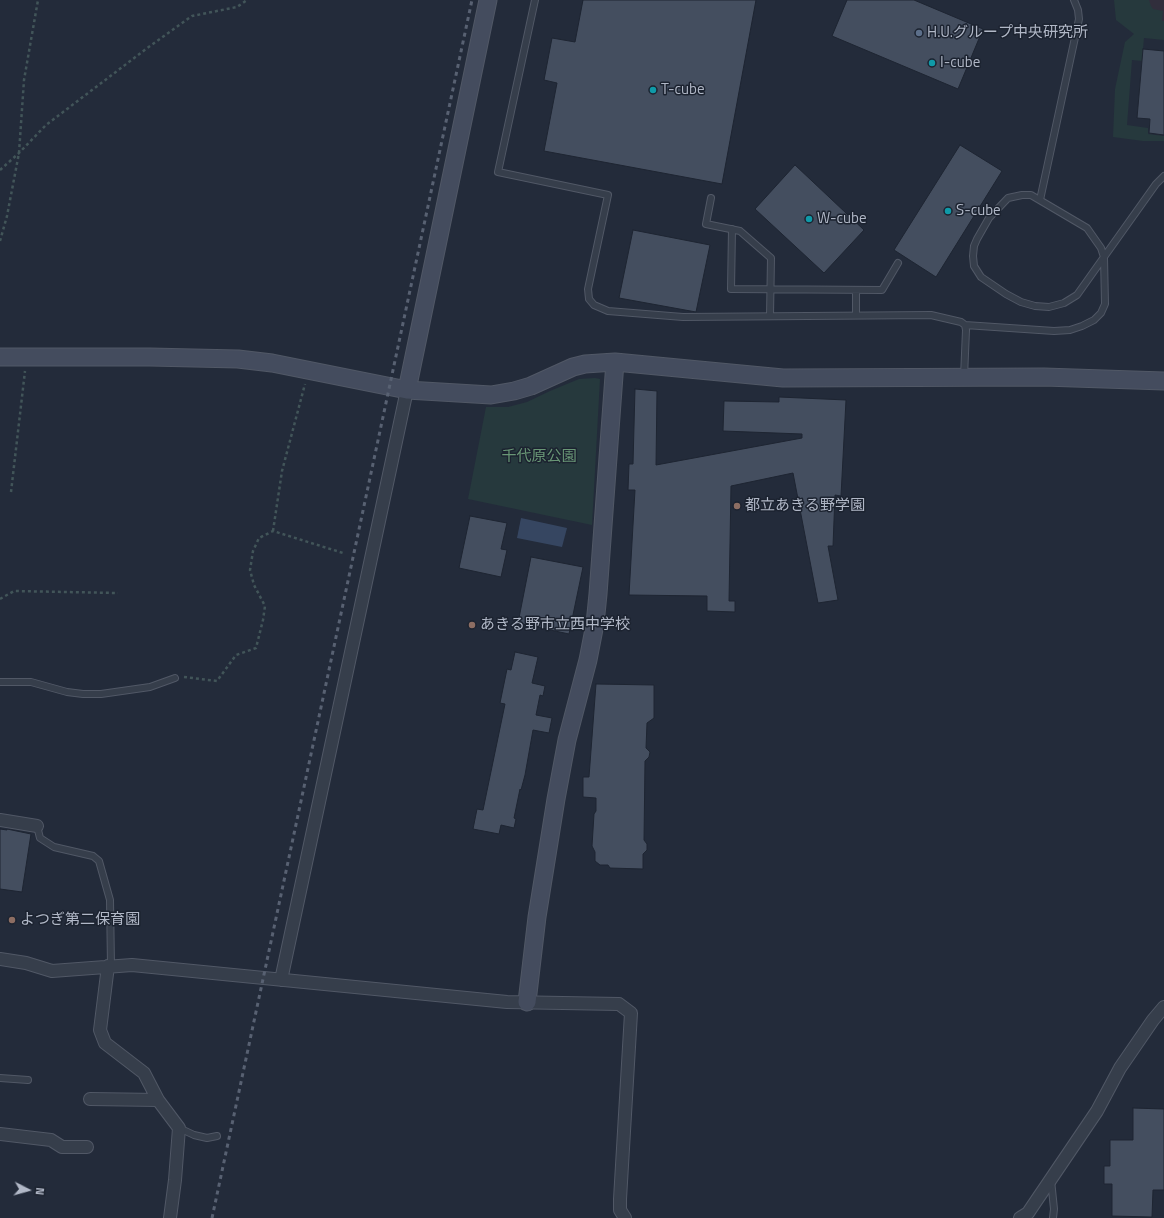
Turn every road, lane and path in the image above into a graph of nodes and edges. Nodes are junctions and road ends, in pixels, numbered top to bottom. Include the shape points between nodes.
1 (38, 0) edge
2 (247, 0) edge
3 (488, 0) edge
4 (534, 0) edge
5 (1074, 0) edge
6 (19, 153) junction
7 (0, 170) edge
8 (1164, 176) edge
9 (711, 198) dead end
10 (1040, 200) junction
11 (732, 229) junction
12 (0, 241) edge
13 (1104, 257) junction
14 (898, 264) dead end
15 (770, 289) junction
16 (856, 290) junction
17 (856, 315) junction
18 (770, 316) junction
19 (965, 325) junction
20 (0, 357) edge
21 (27, 357) junction
22 (615, 362) junction
23 (309, 370) junction
24 (964, 377) junction
25 (1164, 381) edge
26 (407, 390) junction
27 (11, 492) dead end
28 (273, 531) junction
29 (343, 553) dead end
30 (118, 593) dead end
31 (0, 599) edge
32 (175, 678) joint
33 (0, 682) edge
34 (0, 820) edge
35 (37, 826) joint
36 (0, 960) edge
37 (110, 966) junction
38 (281, 980) junction
39 (527, 1002) junction
40 (1164, 1007) edge
41 (0, 1078) edge
42 (28, 1080) dead end
43 (90, 1099) dead end
44 (158, 1100) junction
45 (178, 1128) junction
46 (0, 1134) edge
47 (217, 1136) dead end
48 (87, 1147) dead end
49 (1051, 1179) junction
50 (170, 1218) edge
51 (625, 1218) edge
52 (1020, 1218) edge
53 (1053, 1218) edge

1 - 6 path via 24,80
2 - 6 path via 237,7 192,16 46,125
3 - 26 street
4 - 18 lane via 498,172 608,195 588,289 589,300 594,306 608,311 683,317
5 - 10 lane via 1079,19
6 - 7 path
6 - 12 path
8 - 13 lane
9 - 11 lane via 706,224
10 - 13 lane via 1087,228
10 - 13 lane via 1031,195 1008,198 989,218 974,246 974,266 981,277 1021,302 1049,307 1064,303 1077,295
11 - 15 lane via 740,231 771,258
11 - 15 lane via 731,289
13 - 19 lane via 1106,304 1094,320 1082,326 1054,331
14 - 16 lane via 882,290
15 - 16 lane
15 - 18 lane
16 - 17 lane
17 - 18 lane
17 - 19 lane via 932,315
19 - 24 lane
20 - 21 street
21 - 23 street via 238,359
21 - 27 path
22 - 24 street via 783,378
22 - 26 street via 573,367 531,386 502,394
22 - 39 street via 595,624 556,799 537,917
23 - 26 street
23 - 28 path via 282,471
24 - 25 street
26 - 38 street
28 - 29 path
28 - 32 path via 259,538 253,551 250,570 265,612 256,648 236,655 217,681
30 - 31 path via 14,591
32 - 33 lane via 150,688 101,694 67,692 31,682
34 - 35 street
35 - 37 lane via 40,838 54,847 93,856 99,861 110,900
36 - 37 street via 52,971
37 - 38 street via 132,964
37 - 44 street via 100,1030 105,1043 144,1073
38 - 39 street
39 - 51 street via 619,1004 631,1013 620,1199 620,1210
40 - 49 street via 1120,1068 1097,1111
41 - 42 lane
43 - 44 street
44 - 45 street
45 - 47 lane via 207,1138
45 - 50 street
46 - 48 street via 51,1140 62,1147
49 - 52 street via 1028,1213
49 - 53 lane

